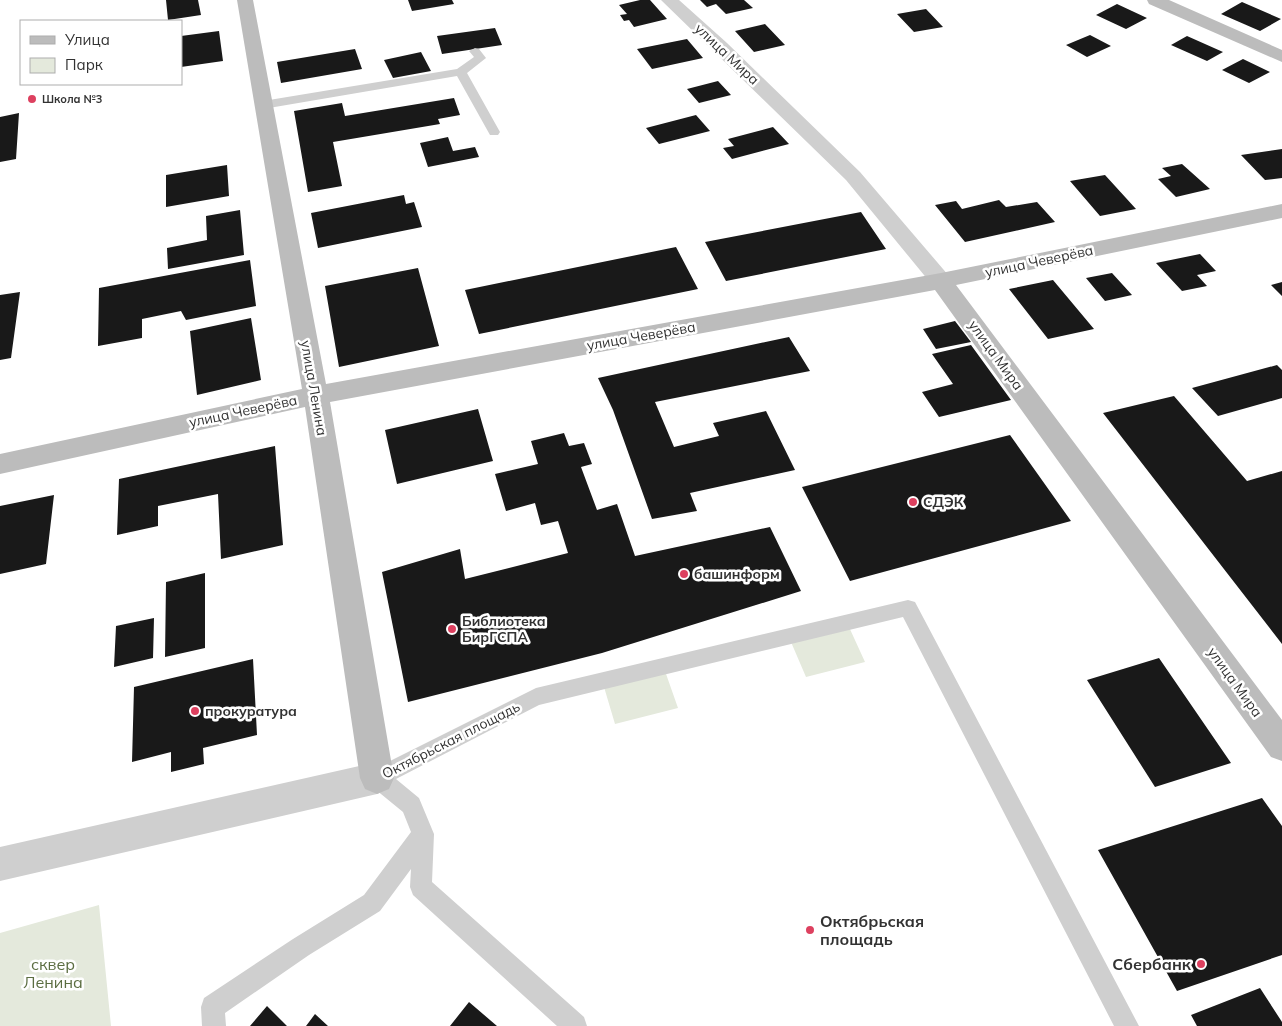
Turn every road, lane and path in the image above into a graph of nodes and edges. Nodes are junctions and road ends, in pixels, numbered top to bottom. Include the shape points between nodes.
1 (245, 0) edge
2 (669, 0) edge
3 (1154, 0) edge
4 (476, 51) dead end
5 (1282, 57) edge
6 (461, 72) junction
7 (262, 105) junction
8 (494, 132) dead end
9 (1282, 211) edge
10 (941, 281) junction
11 (316, 395) junction
12 (0, 464) edge
13 (1282, 746) edge
14 (377, 778) junction
15 (423, 834) junction
16 (0, 864) edge
17 (214, 1026) edge
18 (575, 1026) edge
19 (1127, 1026) edge

1 - 7 main road, улица Ленина
2 - 10 street, улица Мира via 853,176
3 - 5 main road
4 - 6 lane via 480,58
6 - 7 lane
6 - 8 lane
7 - 11 main road, улица Ленина
9 - 10 main road, улица Чеверёва
10 - 11 main road, улица Чеверёва
10 - 13 main road, улица Мира
11 - 12 main road, улица Чеверёва
11 - 14 main road, улица Ленина
14 - 15 lane via 411,805
14 - 16 street, Октябрьская площадь
14 - 19 lane, Октябрьская площадь via 536,697 908,608
15 - 17 lane via 372,902 213,1008
15 - 18 lane via 421,887

